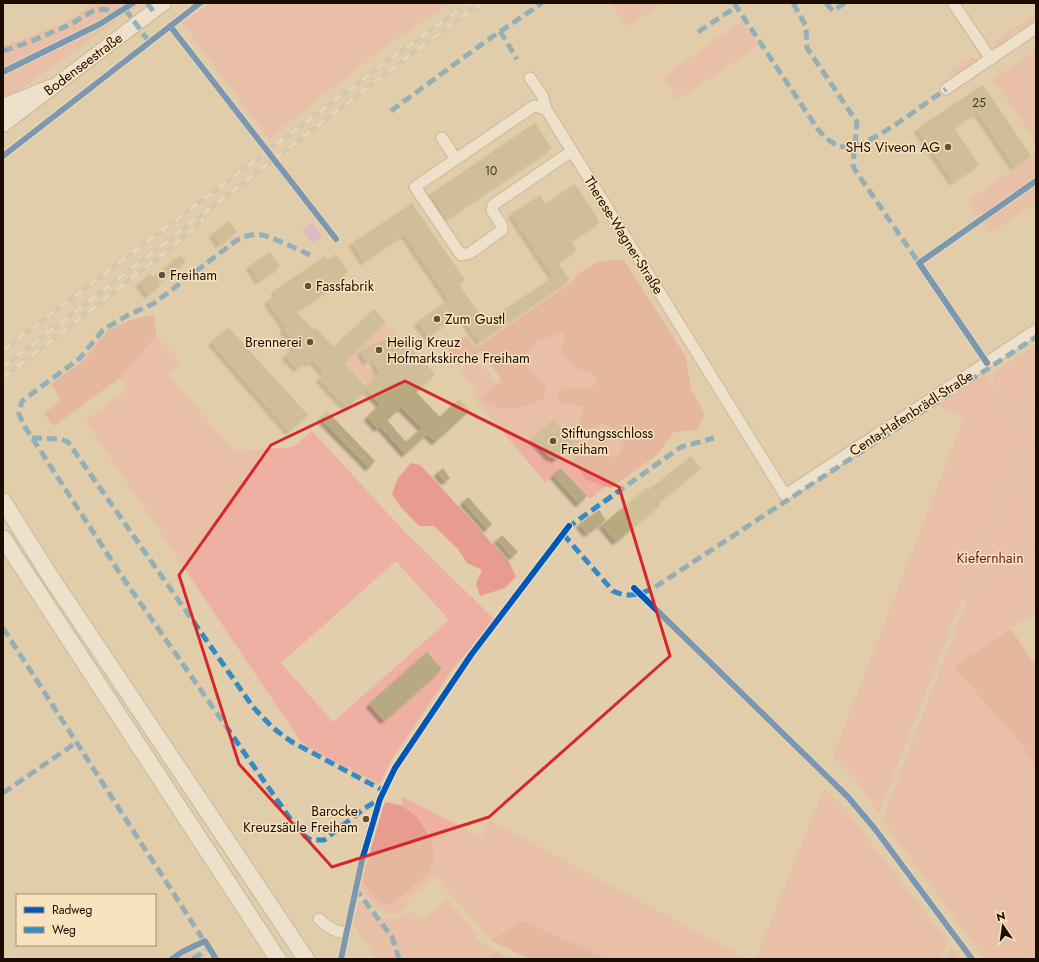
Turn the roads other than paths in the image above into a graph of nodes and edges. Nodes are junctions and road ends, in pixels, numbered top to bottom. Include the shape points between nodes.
1 (164, 3) edge
2 (953, 3) edge
3 (1036, 28) edge
4 (991, 59) junction
5 (530, 78) dead end
6 (50, 88) junction
7 (946, 89) dead end
8 (3, 107) edge
9 (546, 109) junction
10 (3, 125) edge
11 (442, 138) dead end
12 (572, 150) junction
13 (456, 159) junction
14 (1036, 330) edge
15 (785, 495) joint
16 (3, 501) edge
17 (3, 538) edge
18 (319, 919) dead end
19 (346, 933) dead end
20 (278, 959) edge
21 (306, 959) edge

1 - 6 main road, Bodenseestraße
2 - 4 street
3 - 4 street
4 - 7 street
5 - 9 street, Therese-Wagner-Straße via 538,89
6 - 8 highway
6 - 10 main road, Bodenseestraße
9 - 12 street, Therese-Wagner-Straße
9 - 13 street via 534,106
11 - 13 street
12 - 13 street via 493,205 492,210 502,230 470,253 461,255 415,187
12 - 15 street, Therese-Wagner-Straße
14 - 15 street, Centa-Hafenbrädl-Straße
16 - 21 highway
17 - 20 highway
18 - 19 street via 328,927

